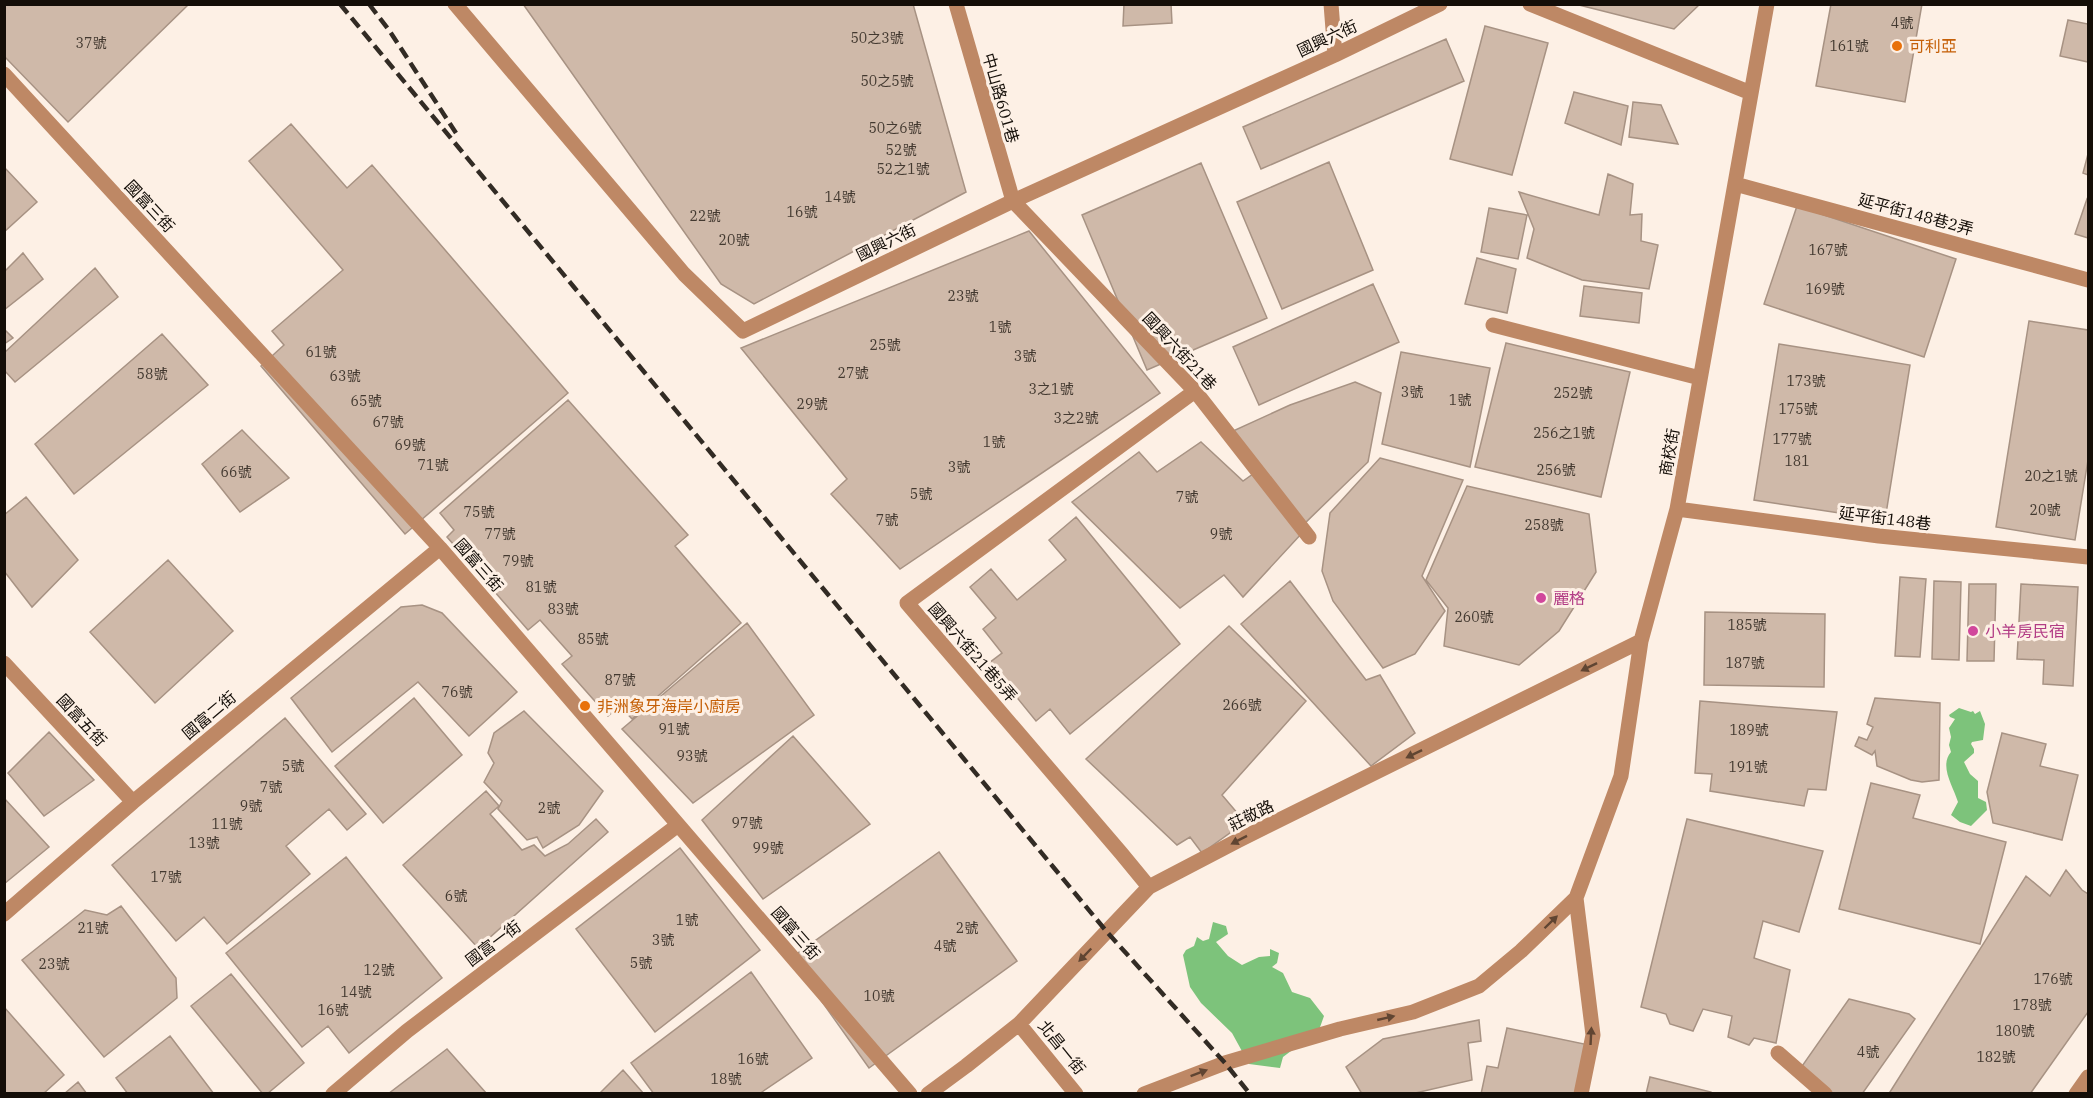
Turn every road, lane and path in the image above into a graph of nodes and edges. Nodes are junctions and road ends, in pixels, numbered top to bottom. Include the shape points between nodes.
1 (455, 4) edge
2 (956, 4) edge
3 (1330, 4) edge
4 (1440, 4) edge
5 (1530, 4) edge
6 (1767, 4) edge
7 (1335, 55) junction
8 (4, 74) edge
9 (1751, 93) junction
10 (1735, 184) junction
11 (1013, 201) junction
12 (2088, 280) edge
13 (1493, 325) dead end
14 (1700, 378) junction
15 (1195, 391) junction
16 (1677, 509) junction
17 (1309, 537) dead end
18 (440, 548) junction
19 (2088, 558) edge
20 (1641, 641) junction
21 (4, 663) edge
22 (133, 801) junction
23 (678, 825) junction
24 (1149, 887) junction
25 (1576, 898) junction
26 (4, 914) edge
27 (1019, 1024) junction
28 (1778, 1053) dead end
29 (2088, 1077) edge
30 (333, 1094) edge
31 (910, 1094) edge
32 (928, 1094) edge
33 (1076, 1094) edge
34 (1144, 1094) edge
35 (1581, 1094) edge
36 (1825, 1094) edge
37 (2076, 1094) edge

1 - 11 street, 國興六街 via 684,274 743,331
2 - 11 street, 中山路601巷
3 - 7 street
4 - 7 street, 國興六街
5 - 9 street
6 - 9 street, 商校街
7 - 11 street, 國興六街
8 - 18 street, 國富三街
9 - 10 street, 商校街
10 - 12 street, 延平街148巷2弄
10 - 14 street, 商校街
11 - 15 street, 國興六街21巷
13 - 14 street
14 - 16 street, 商校街
15 - 17 street, 國興六街21巷
15 - 24 street, 國興六街21巷5弄 via 907,603
16 - 19 street, 延平街148巷
16 - 20 street, 商校街
18 - 22 street, 國富二街
18 - 23 street, 國富三街
20 -> 24 street, 莊敬路
20 - 25 street, 商校街 via 1621,776
21 - 22 street, 國富五街
22 - 26 street, 國富二街
23 - 30 street, 國富一街 via 407,1031
23 - 31 street, 國富三街
24 -> 27 street, 莊敬路
34 -> 25 street via 1236,1059 1413,1012 1479,986
35 -> 25 street via 1593,1035
27 - 32 street, 莊敬路
27 - 33 street, 北昌一街
28 - 36 street
29 - 37 street

